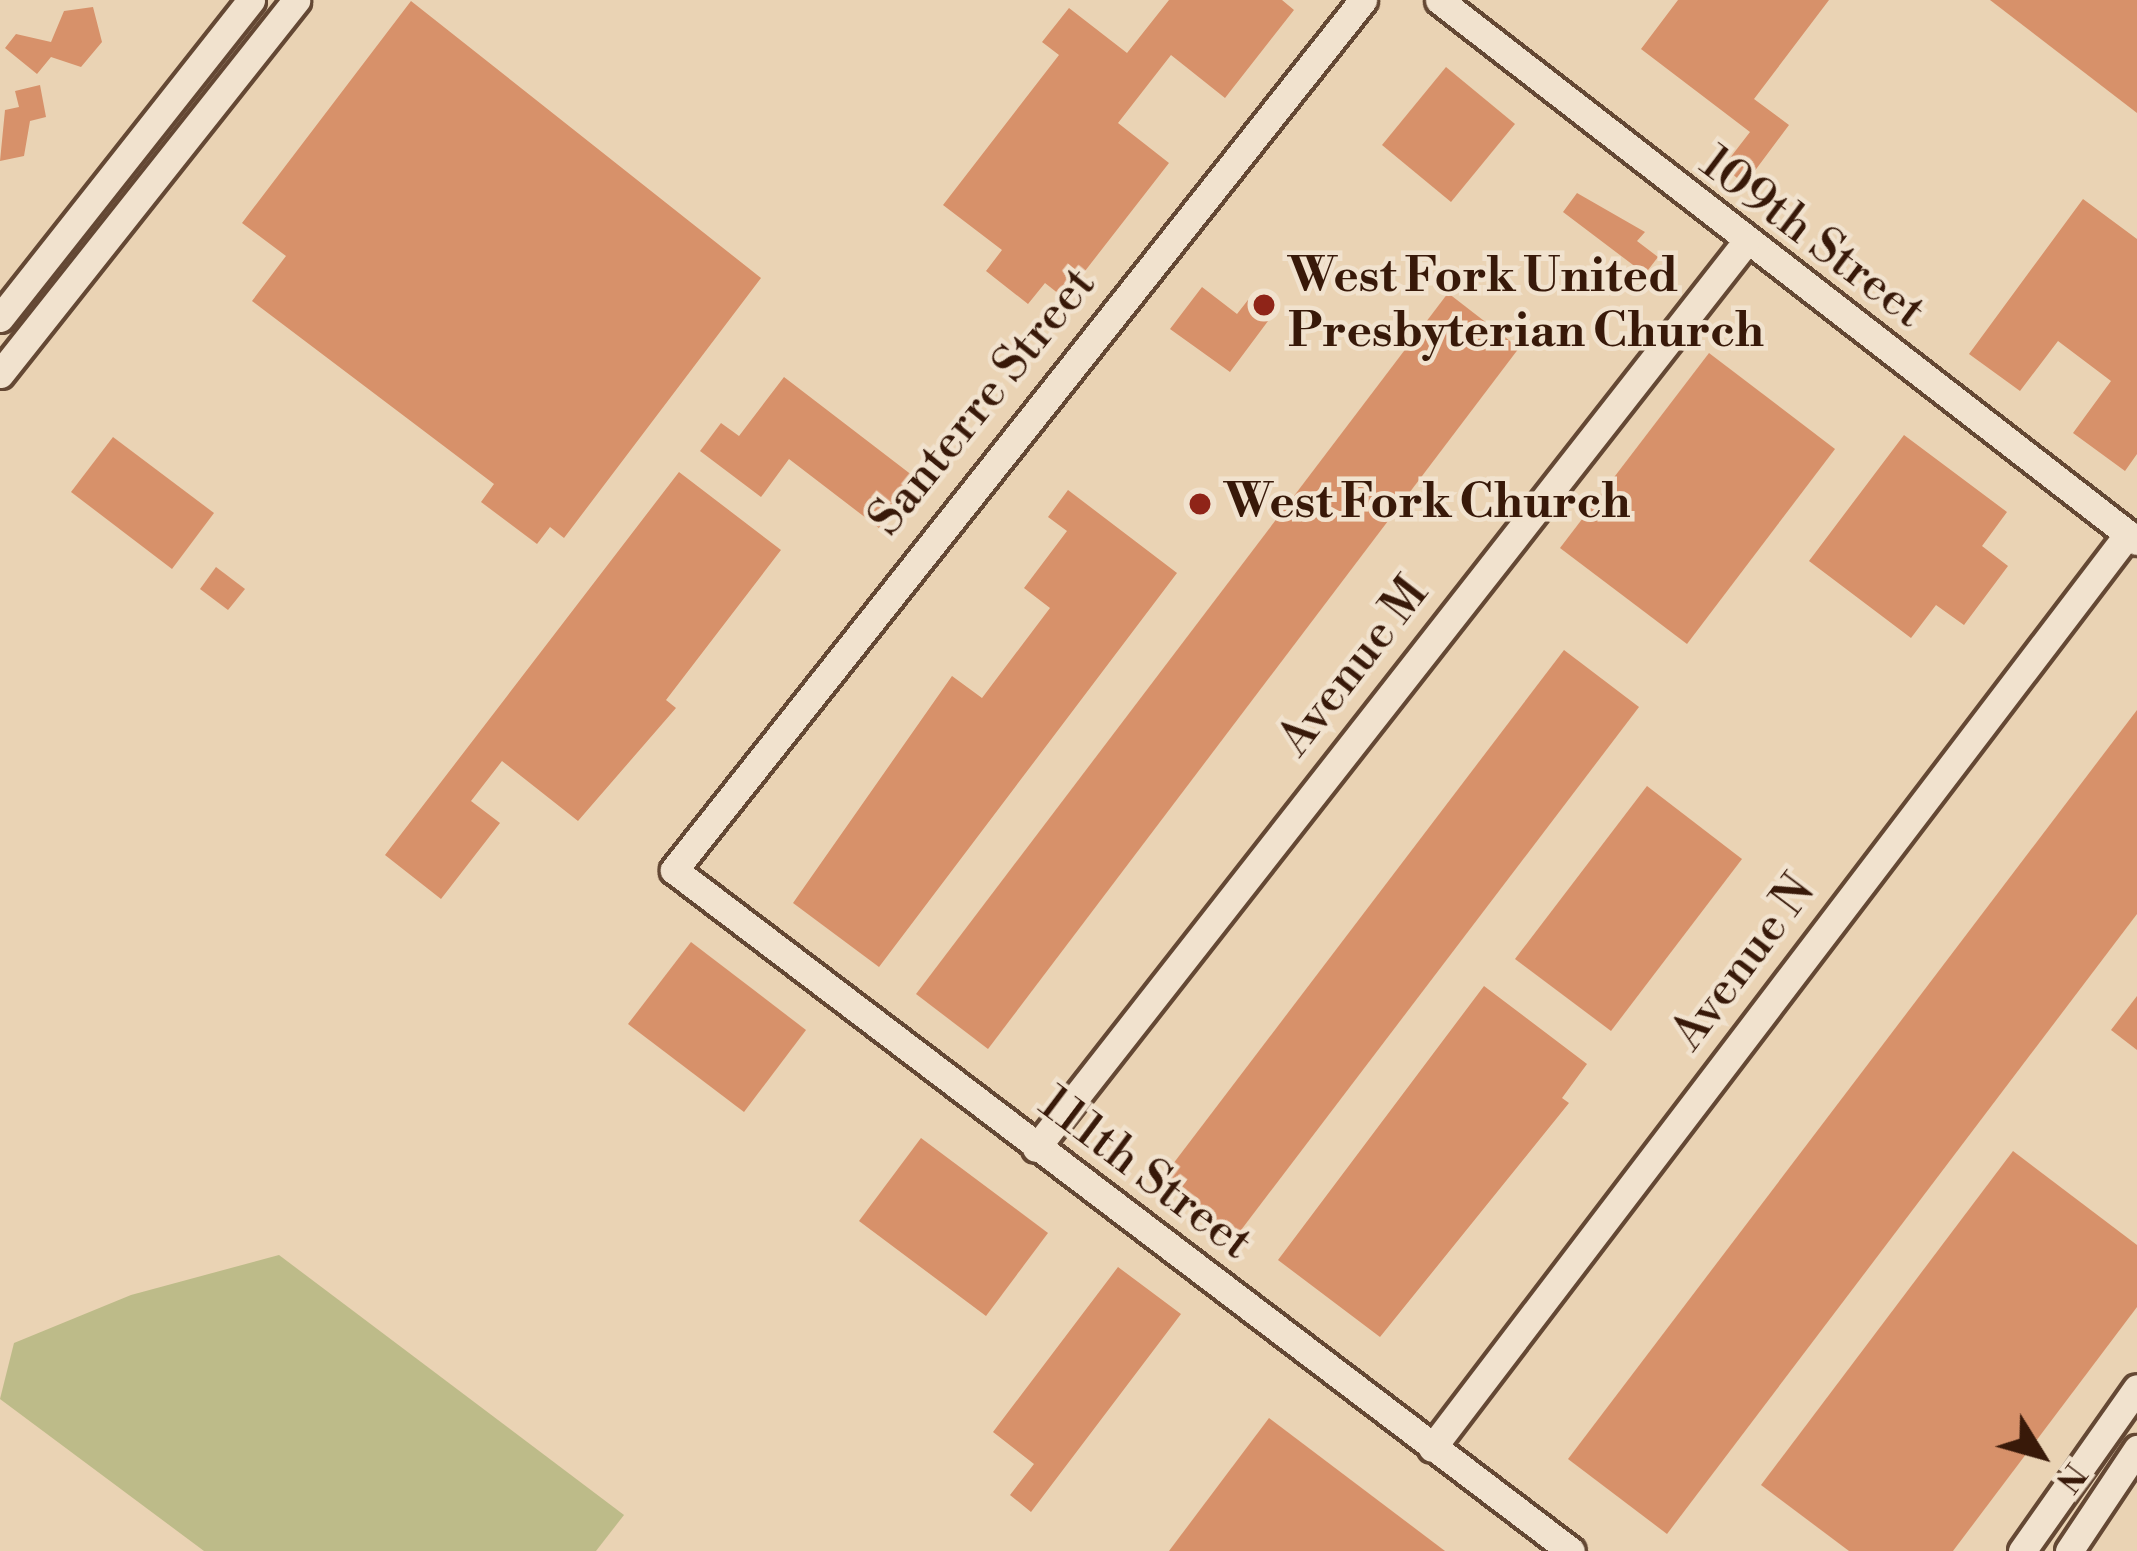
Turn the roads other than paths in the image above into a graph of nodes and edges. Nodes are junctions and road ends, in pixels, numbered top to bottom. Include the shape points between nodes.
1 (251, 0) edge
2 (296, 0) edge
3 (1363, 0) edge
4 (1439, 0) edge
5 (72, 229) junction
6 (1744, 243) junction
7 (100, 248) junction
8 (0, 318) edge
9 (26, 340) junction
10 (0, 374) edge
11 (2132, 537) edge
12 (674, 861) joint
13 (1036, 1148) junction
14 (2137, 1388) edge
15 (1432, 1448) junction
16 (2137, 1449) edge
17 (1571, 1551) edge
18 (2022, 1551) edge
19 (2069, 1551) edge

1 - 5 street
2 - 7 street
3 - 12 street, Santerre Street
4 - 6 street, 109th Street
5 - 7 street
5 - 8 street
6 - 11 street, 109th Street
6 - 13 street, Avenue M
7 - 9 street
8 - 9 street
9 - 10 street
11 - 15 street, Avenue N
12 - 13 street, 111th Street via 706,898
13 - 15 street, 111th Street
14 - 18 street
15 - 17 street, 111th Street
16 - 19 street

